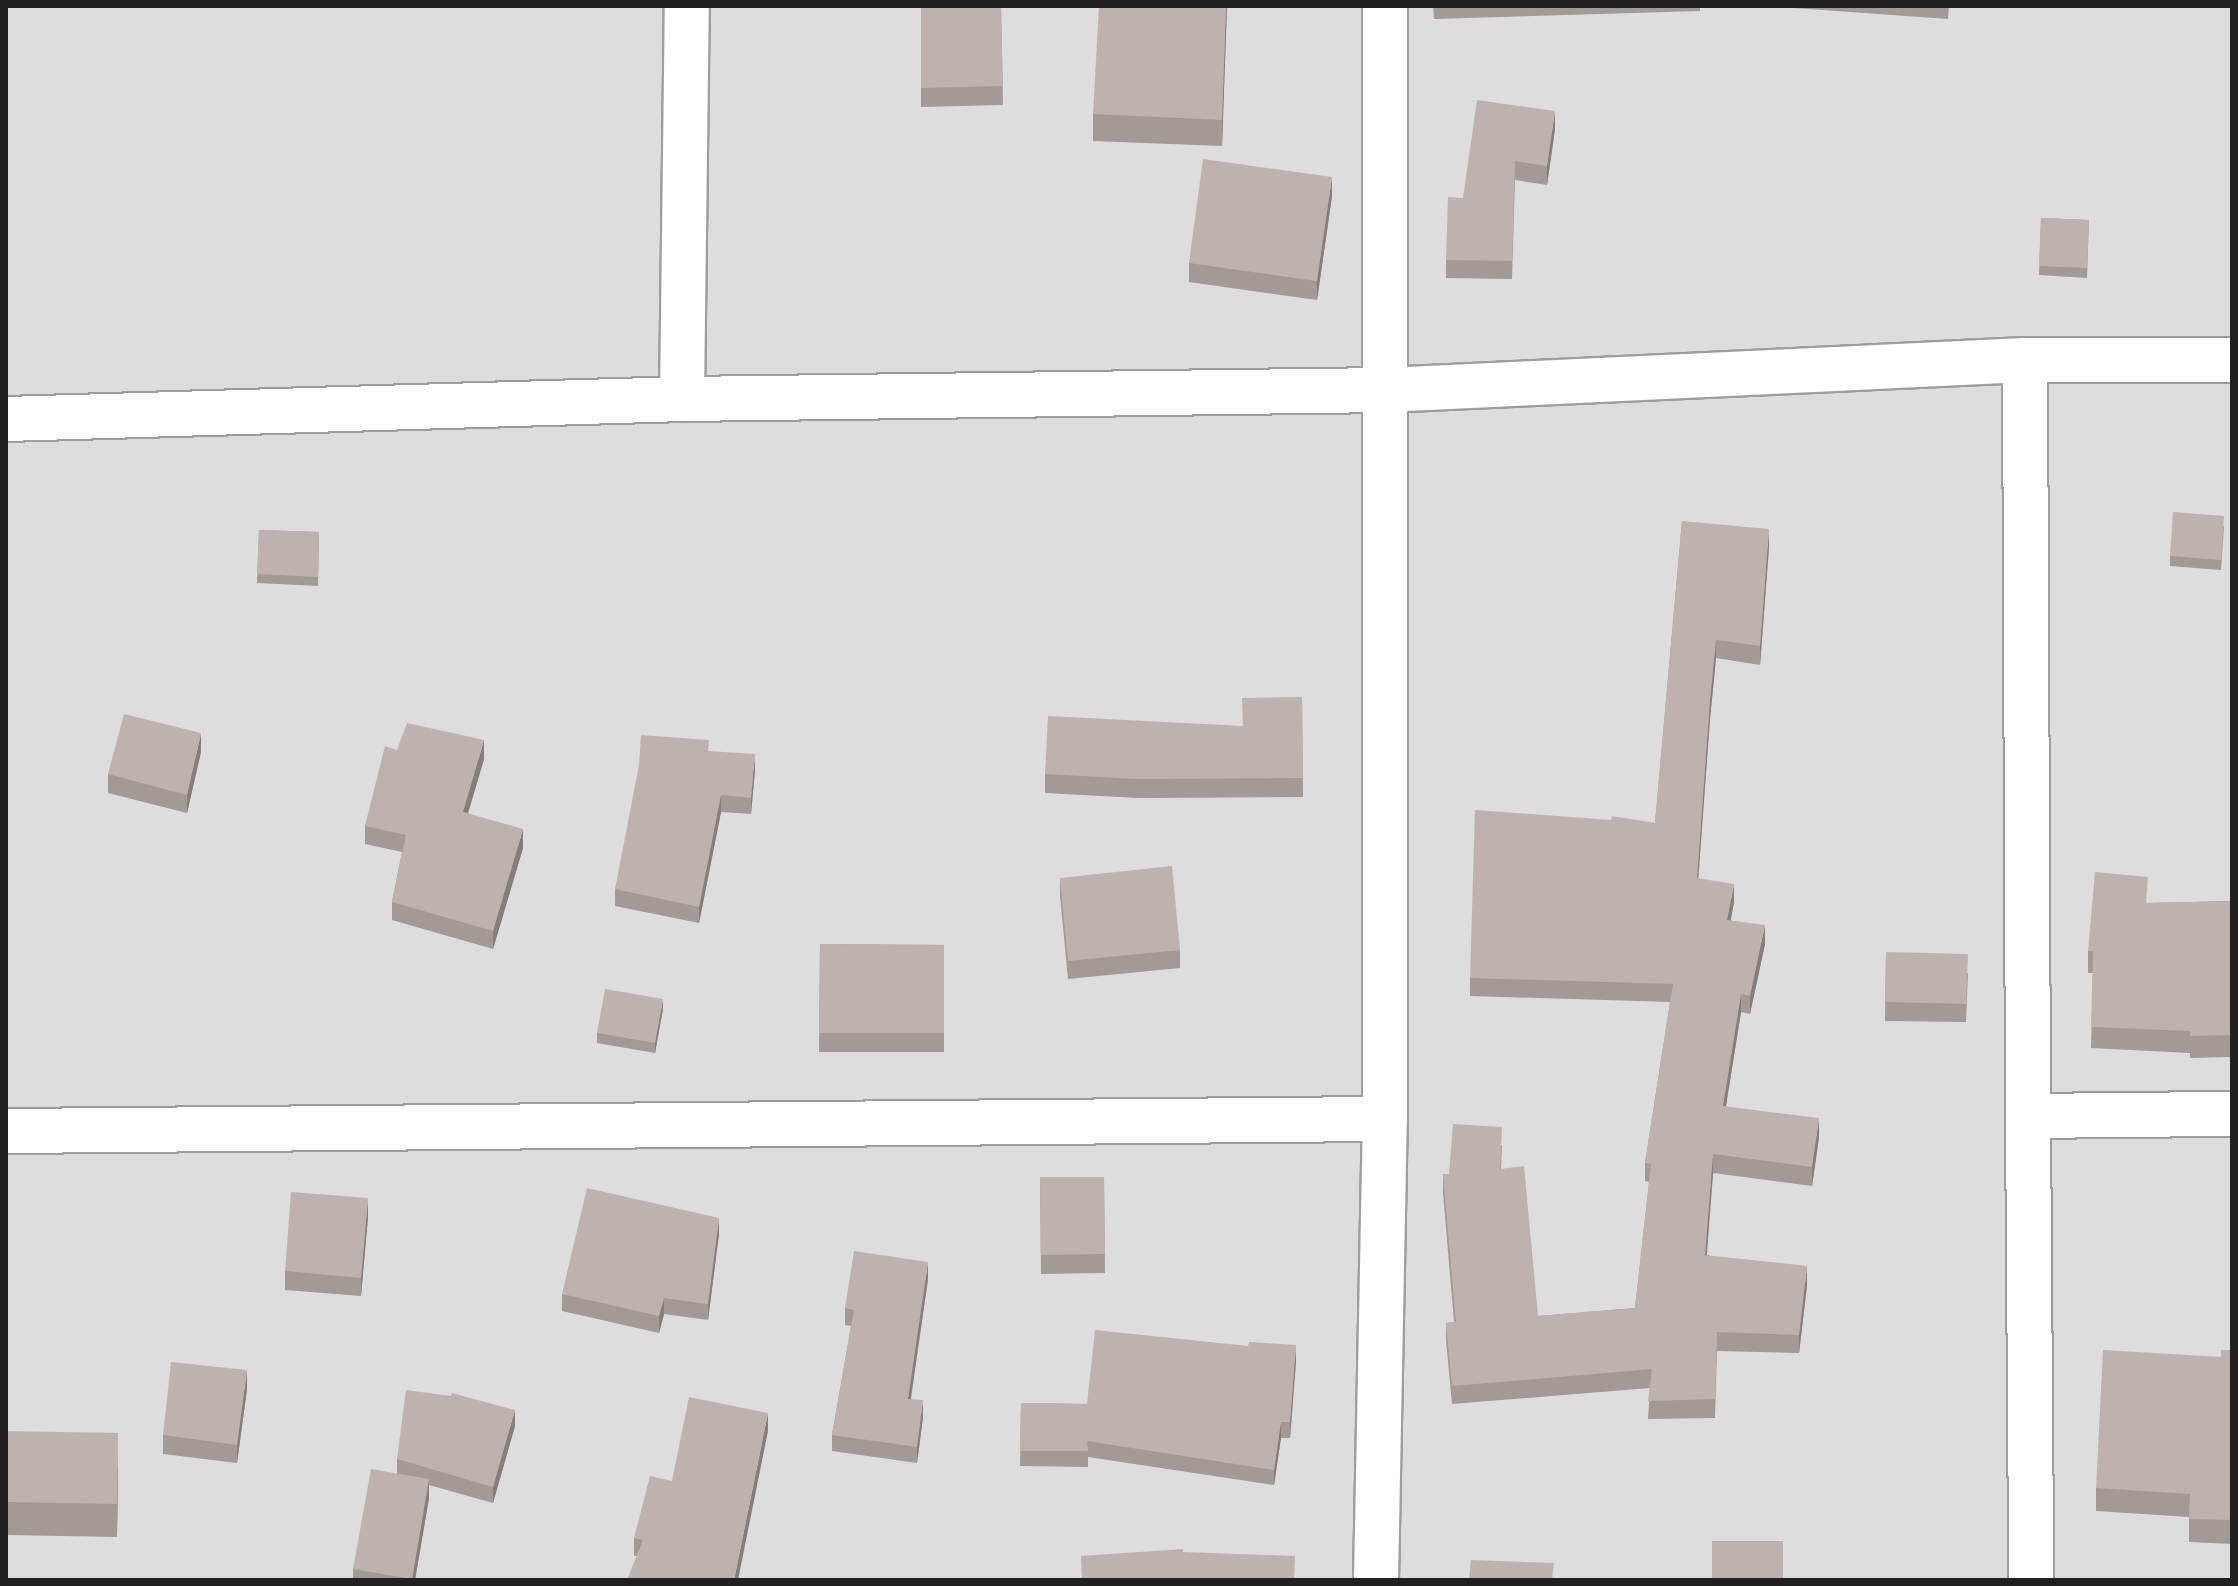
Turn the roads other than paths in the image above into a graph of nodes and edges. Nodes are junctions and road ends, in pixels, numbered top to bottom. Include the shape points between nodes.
1 (687, 6) edge
2 (1385, 6) edge
3 (2025, 360) junction
4 (2232, 360) edge
5 (1385, 390) junction
6 (682, 399) junction
7 (6, 419) edge
8 (2232, 1114) edge
9 (2028, 1116) junction
10 (1385, 1119) junction
11 (6, 1131) edge
12 (1376, 1580) edge
13 (2031, 1580) edge

1 - 6 street
2 - 5 street
3 - 4 street
3 - 5 street
3 - 9 street
5 - 6 street
5 - 10 street
6 - 7 street
8 - 9 street
9 - 13 street
10 - 11 street
10 - 12 street

